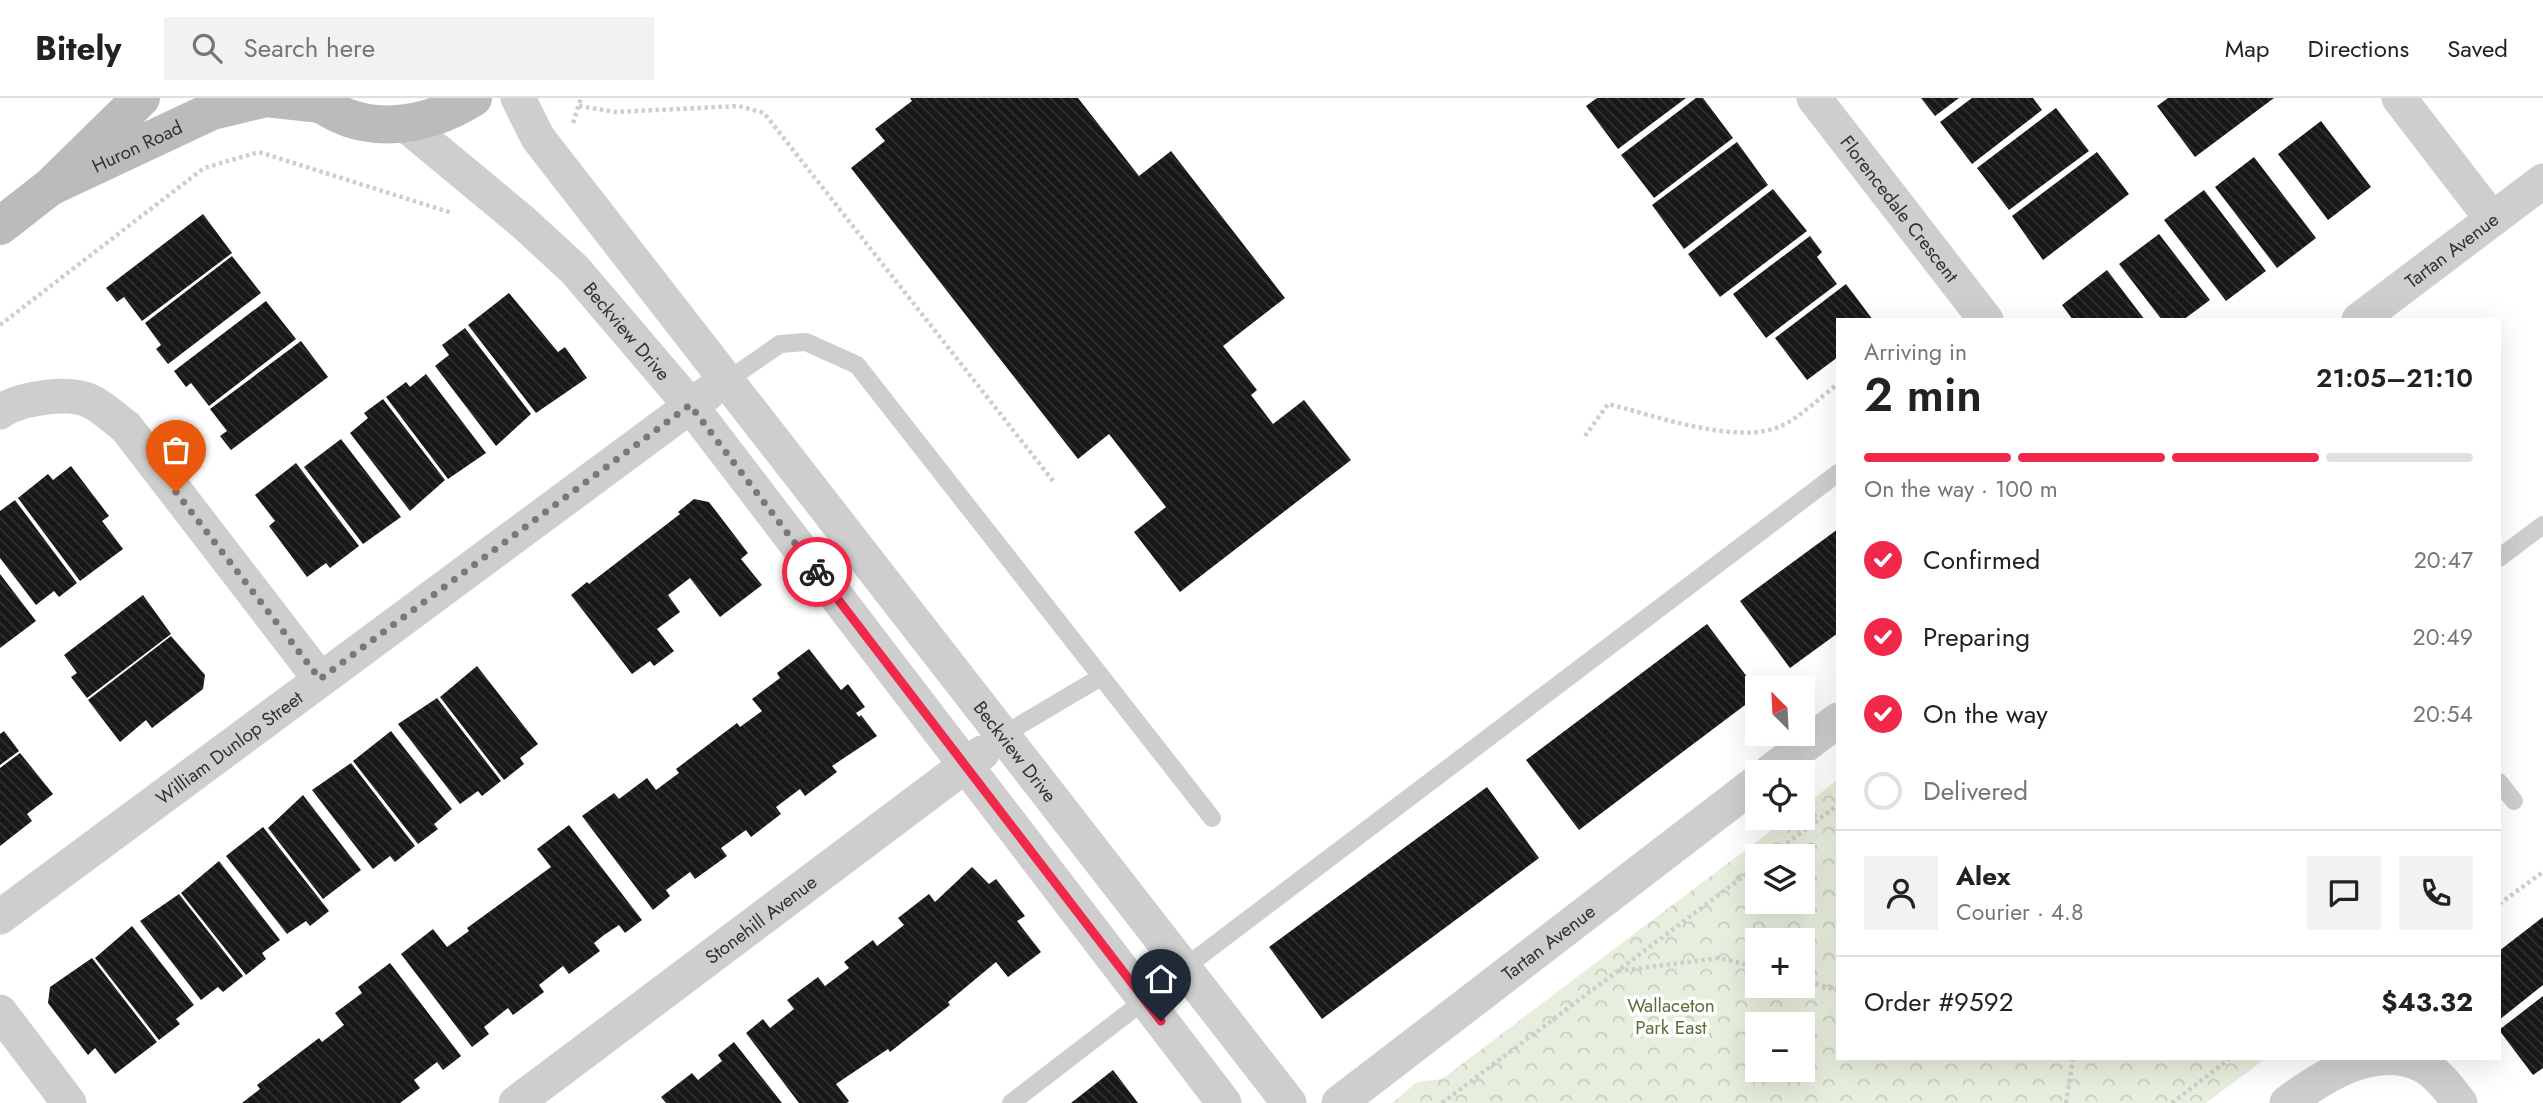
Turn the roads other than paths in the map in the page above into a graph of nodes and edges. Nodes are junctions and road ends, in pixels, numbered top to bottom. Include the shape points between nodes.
1 (141, 98) edge
2 (473, 98) edge
3 (517, 98) edge
4 (1814, 98) edge
5 (2399, 98) edge
6 (317, 101) edge
7 (406, 125) junction
8 (2543, 181) edge
9 (50, 187) junction
10 (2492, 219) junction
11 (0, 226) edge
12 (1984, 318) edge
13 (2362, 318) edge
14 (729, 380) junction
15 (690, 405) junction
16 (0, 412) edge
17 (1836, 475) edge
18 (2543, 525) edge
19 (2501, 556) edge
20 (1101, 677) junction
21 (320, 679) junction
22 (1836, 722) edge
23 (1003, 735) junction
24 (1786, 760) edge
25 (966, 766) junction
26 (2501, 785) edge
27 (1745, 791) edge
28 (2514, 801) dead end
29 (1212, 818) dead end
30 (0, 917) edge
31 (1184, 968) junction
32 (1145, 1000) junction
33 (0, 1012) edge
34 (2375, 1060) edge
35 (2386, 1060) edge
36 (69, 1103) edge
37 (516, 1103) edge
38 (1011, 1103) edge
39 (1224, 1103) edge
40 (1289, 1103) edge
41 (1339, 1103) edge
42 (2287, 1103) edge
43 (2460, 1103) edge

1 - 9 main road, Huron Road
2 - 7 main road, Huron Road via 442,117
3 - 14 street, Beckview Drive via 538,138
4 - 12 street, Florencedale Crescent
5 - 10 street
6 - 7 main road, Huron Road via 360,121
6 - 9 main road, Huron Road via 266,98 212,111
7 - 15 street, Beckview Drive via 575,270
8 - 10 street, Tartan Avenue
9 - 11 main road, Huron Road
10 - 13 street, Tartan Avenue
14 - 15 street, William Dunlop Street
14 - 20 lane via 780,344 807,342 857,365
14 - 23 street, Beckview Drive
15 - 21 street, William Dunlop Street
15 - 25 street, Beckview Drive
16 - 21 street via 8,405 48,396 89,400 126,427
17 - 31 lane
18 - 19 lane
20 - 23 lane
20 - 29 lane
21 - 30 street, William Dunlop Street
22 - 24 street
23 - 25 street, Stonehill Avenue
23 - 31 street, Beckview Drive
25 - 32 street, Beckview Drive
25 - 37 street, Stonehill Avenue
26 - 28 lane
27 - 41 street, Tartan Avenue
31 - 40 street, Beckview Drive
32 - 38 lane
32 - 39 street, Beckview Drive
33 - 36 street
34 - 42 street via 2341,1068
35 - 43 street via 2423,1065

